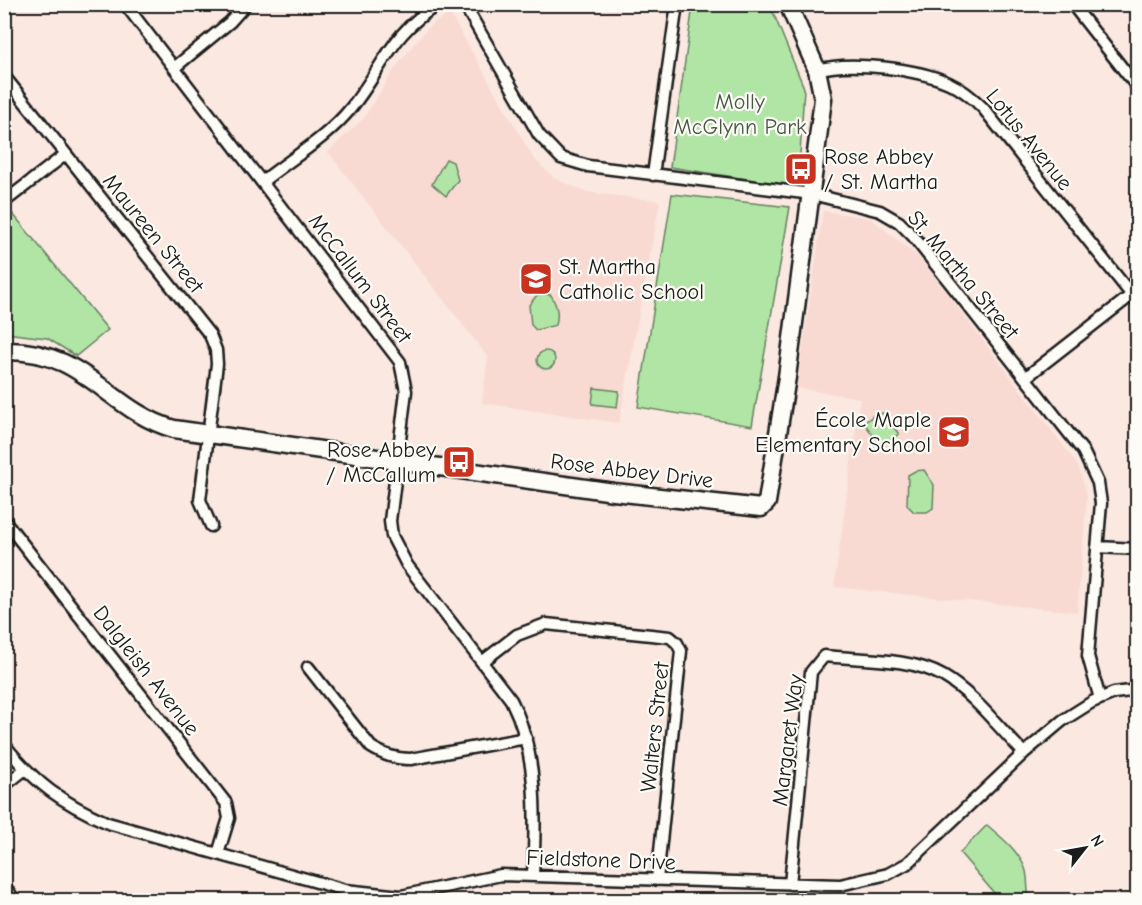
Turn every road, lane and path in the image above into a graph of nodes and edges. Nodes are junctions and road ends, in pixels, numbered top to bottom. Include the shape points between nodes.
1 (125, 4) edge
2 (246, 4) edge
3 (439, 4) edge
4 (464, 4) edge
5 (677, 4) edge
6 (788, 4) edge
7 (1072, 4) edge
8 (174, 68) junction
9 (817, 70) junction
10 (4, 76) edge
11 (1137, 88) edge
12 (66, 154) junction
13 (652, 175) junction
14 (263, 181) junction
15 (812, 194) junction
16 (4, 202) edge
17 (1135, 296) edge
18 (4, 351) edge
19 (1025, 378) junction
20 (209, 434) junction
21 (398, 460) junction
22 (4, 520) edge
23 (211, 526) dead end
24 (1097, 547) junction
25 (1137, 549) edge
26 (482, 662) junction
27 (309, 667) dead end
28 (1137, 690) edge
29 (1100, 699) junction
30 (526, 738) junction
31 (4, 744) edge
32 (1024, 753) junction
33 (24, 770) junction
34 (4, 786) edge
35 (218, 854) junction
36 (533, 875) junction
37 (657, 880) junction
38 (790, 884) junction
39 (4, 891) edge
40 (12, 900) edge

1 - 8 street, McCallum Street
2 - 8 street
3 - 14 street via 403,31 341,119
4 - 13 street, St. Martha Street via 539,135 561,158
5 - 13 street
6 - 9 street, Rose Abbey Drive
7 - 11 street
8 - 14 street, McCallum Street
9 - 15 street, Rose Abbey Drive via 823,99
9 - 17 street, Lotus Avenue via 848,64 937,78 964,91 983,108
10 - 12 street, Maureen Street
12 - 16 street
12 - 20 street, Maureen Street via 210,335 217,364
13 - 15 street, St. Martha Street
14 - 21 street, McCallum Street via 400,363 406,391
15 - 19 street, St. Martha Street via 880,211 899,222
15 - 21 street, Rose Abbey Drive via 767,502 761,508 614,492
17 - 19 street
18 - 20 street, Rose Abbey Drive via 38,354 64,362 97,381 152,423
19 - 24 street, St. Martha Street via 1093,468 1101,503
20 - 21 street, Rose Abbey Drive
20 - 23 street, Maureen Street via 200,500
21 - 26 street, McCallum Street via 390,521 397,550
22 - 35 street, Dalgleish Avenue via 226,803 229,818
24 - 25 street
24 - 29 street, St. Martha Street via 1088,656
26 - 30 street, McCallum Street via 511,700
26 - 37 street, Walters Street via 517,635 546,624 670,637 677,642 681,651
27 - 30 street via 371,747 397,759
28 - 29 street, Fieldstone Drive
29 - 32 street, Fieldstone Drive via 1062,721
30 - 36 street, McCallum Street via 533,768
31 - 33 street, Fieldstone Drive
32 - 38 street, Fieldstone Drive via 908,863 867,881
32 - 38 street, Margaret Way via 943,676 913,665 824,656 811,672
33 - 34 street
33 - 35 street, Fieldstone Drive via 50,793 108,823
35 - 36 street, Fieldstone Drive via 371,894 422,894 501,875
36 - 37 street, Fieldstone Drive
37 - 38 street, Fieldstone Drive
39 - 40 street

